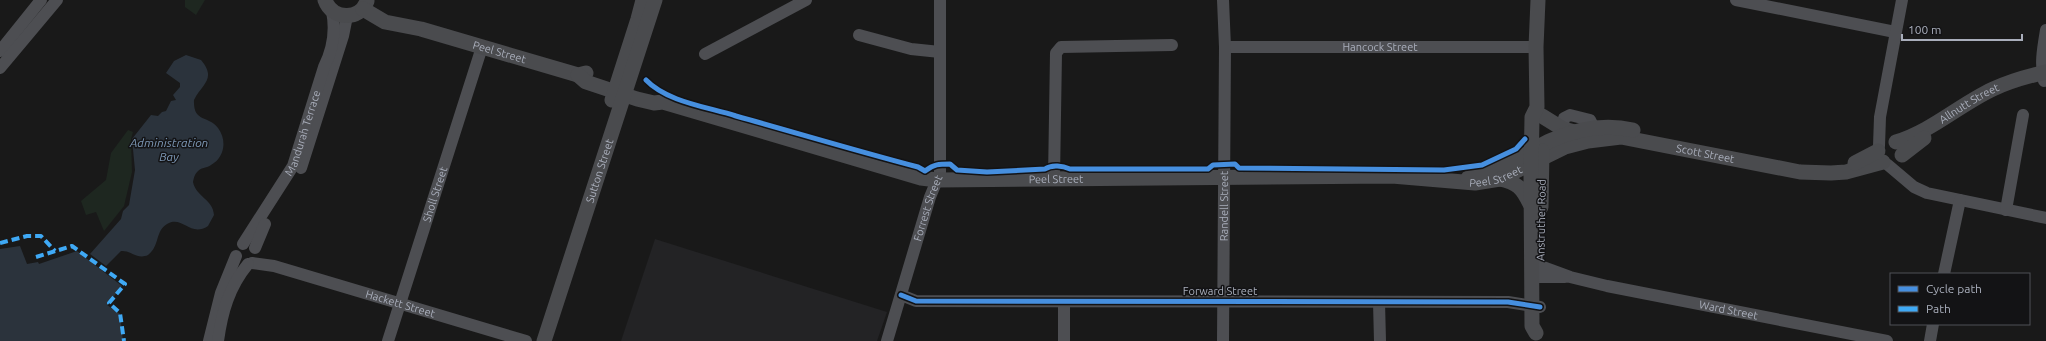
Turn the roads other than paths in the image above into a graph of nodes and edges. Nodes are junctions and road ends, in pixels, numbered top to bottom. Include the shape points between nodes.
1 (41, 0) edge
2 (57, 0) edge
3 (642, 0) edge
4 (655, 0) edge
5 (806, 0) edge
6 (940, 0) edge
7 (1223, 0) edge
8 (1538, 0) edge
9 (1736, 0) edge
10 (1902, 0) edge
11 (366, 3) edge
12 (329, 6) edge
13 (347, 16) junction
14 (644, 21) junction
15 (2046, 30) edge
16 (1895, 32) junction
17 (860, 36) dead end
18 (1172, 45) dead end
19 (482, 47) junction
20 (1225, 47) junction
21 (1536, 47) junction
22 (2045, 48) edge
23 (0, 51) edge
24 (940, 52) junction
25 (705, 54) dead end
26 (0, 68) edge
27 (2045, 77) edge
28 (622, 88) junction
29 (1539, 111) junction
30 (2023, 115) dead end
31 (1569, 128) junction
32 (602, 147) junction
33 (1890, 153) junction
34 (1537, 155) junction
35 (1224, 177) junction
36 (1054, 178) junction
37 (1500, 179) junction
38 (937, 180) junction
39 (1459, 181) junction
40 (1960, 200) junction
41 (1532, 207) junction
42 (2006, 210) junction
43 (2046, 218) edge
44 (251, 255) junction
45 (1536, 271) junction
46 (1944, 273) edge
47 (901, 295) junction
48 (1223, 301) junction
49 (1064, 302) junction
50 (1379, 302) junction
51 (400, 303) junction
52 (1536, 303) junction
53 (1934, 325) edge
54 (1536, 337) edge
55 (209, 341) edge
56 (218, 341) edge
57 (388, 341) edge
58 (526, 341) edge
59 (537, 341) edge
60 (544, 341) edge
61 (887, 341) edge
62 (1064, 341) edge
63 (1223, 341) edge
64 (1380, 341) edge
65 (1887, 341) edge
66 (1930, 341) edge

1 - 23 street
2 - 26 street
3 - 14 main road, Sutton Street
4 - 14 main road, Sutton Street
5 - 25 street
6 - 24 street, Forrest Street
7 - 20 street, Randell Street
8 - 21 main road, Anstruther Road
9 - 16 street
10 - 16 street
11 - 13 main road via 353,15
11 - 19 main road, Peel Street via 385,22 421,29
12 - 13 main road
12 - 44 street, Mandurah Terrace via 334,38 330,56 324,67 293,166
13 - 44 street, Mandurah Terrace via 343,36 300,170 260,232
14 - 28 main road, Sutton Street
15 - 22 street
16 - 33 street via 1880,117 1880,126
17 - 24 street via 911,49
18 - 36 street via 1061,47 1056,53
19 - 28 main road, Peel Street via 578,75 588,73
19 - 51 street, Sholl Street
20 - 21 street, Hancock Street
20 - 35 street, Randell Street
21 - 29 main road, Anstruther Road
22 - 27 street via 2041,53
24 - 38 street, Forrest Street via 941,164
27 - 33 main road, Allnutt Street via 1992,90
28 - 32 main road, Sutton Street
28 - 38 main road, Peel Street via 654,103 663,102 921,178
29 - 31 main road via 1554,124
29 - 34 main road, Anstruther Road via 1532,117
30 - 42 street
31 - 33 main road, Scott Street via 1629,129 1808,166 1829,167 1848,164
31 - 34 main road, Scott Street
32 - 59 main road, Sutton Street
32 - 60 main road, Sutton Street
33 - 34 main road, Scott Street via 1846,172 1831,173 1800,172 1621,137 1588,141
33 - 40 street via 1907,181 1927,193
34 - 37 main road, Peel Street
34 - 39 main road, Peel Street via 1515,160
34 - 41 main road, Anstruther Road
34 - 45 main road, Anstruther Road
35 - 36 main road, Peel Street
35 - 39 main road, Peel Street via 1392,176
35 - 48 street, Randell Street
36 - 38 main road, Peel Street
37 - 39 main road, Peel Street via 1475,183
37 - 41 main road via 1520,187
38 - 47 street, Forrest Street
40 - 42 street
40 - 46 street
41 - 45 main road, Anstruther Road
42 - 43 street
44 - 51 street, Hackett Street via 274,266
44 - 55 street, Hackett Street via 242,263 236,256 220,293
44 - 56 street, Mandurah Terrace via 228,295
45 - 52 main road, Anstruther Road
45 - 65 street, Ward Street
47 - 49 street, Forward Street via 916,301
47 - 61 street, Forrest Street
48 - 49 street, Forward Street
48 - 50 street, Forward Street
48 - 63 street, Randell Street
49 - 62 street
50 - 52 street, Forward Street
50 - 64 street
51 - 57 street, Sholl Street
51 - 58 street, Hackett Street
52 - 54 main road, Anstruther Road via 1532,326
53 - 66 street

